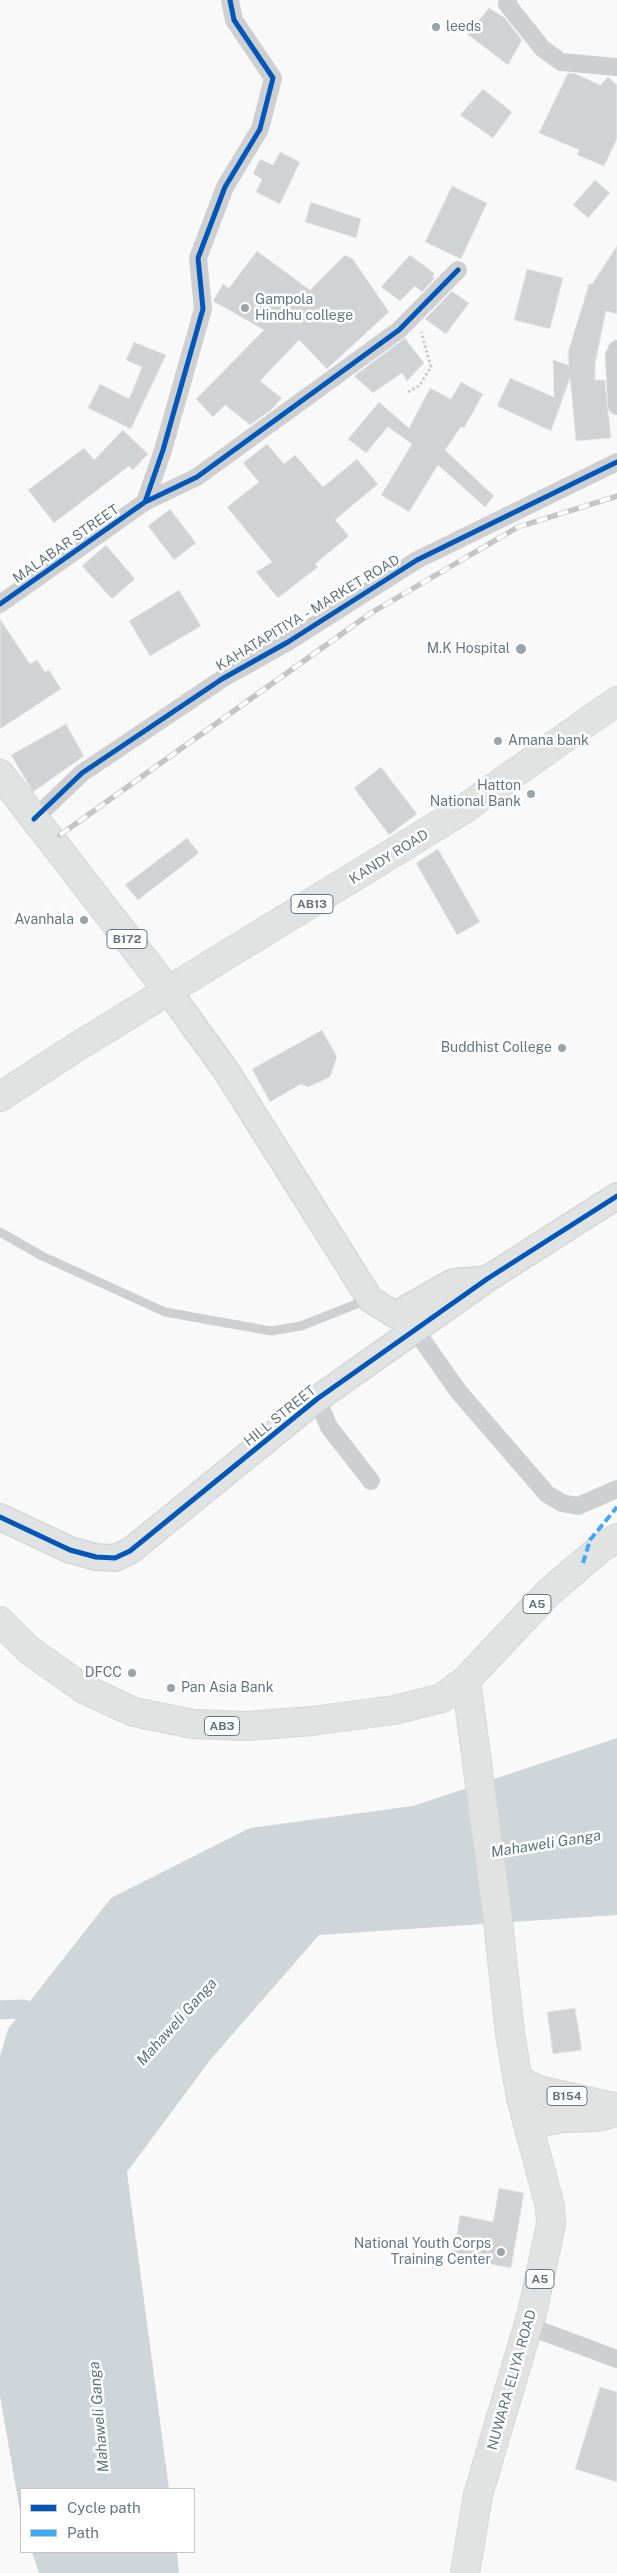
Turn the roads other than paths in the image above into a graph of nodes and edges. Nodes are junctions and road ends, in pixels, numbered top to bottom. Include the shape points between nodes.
1 (230, 0) edge
2 (508, 0) edge
3 (617, 67) edge
4 (458, 270) dead end
5 (617, 349) edge
6 (617, 406) edge
7 (617, 462) edge
8 (146, 502) junction
9 (0, 604) edge
10 (617, 701) edge
11 (0, 774) edge
12 (34, 819) junction
13 (169, 992) junction
14 (0, 1097) edge
15 (617, 1196) edge
16 (0, 1232) edge
17 (487, 1279) junction
18 (370, 1299) junction
19 (416, 1331) junction
20 (317, 1399) junction
21 (371, 1482) dead end
22 (617, 1489) edge
23 (0, 1517) edge
24 (617, 1538) edge
25 (0, 1621) edge
26 (466, 1680) junction
27 (518, 2080) junction
28 (617, 2108) edge
29 (617, 2112) edge
30 (529, 2128) junction
31 (528, 2326) junction
32 (617, 2359) edge
33 (465, 2573) edge

1 - 8 street via 234,20 273,78 260,129 225,186 198,258 203,309
2 - 3 street via 507,4 542,48 561,62
4 - 8 street, MALABAR STREET via 399,330 197,477
5 - 6 street via 614,356
7 - 12 street, KAHATAPITIYA - MARKET ROAD via 418,560 288,642 222,679 82,773
8 - 9 street, MALABAR STREET
10 - 13 main road, KANDY ROAD / AB13 via 461,811
11 - 12 main road, B172
12 - 13 main road, B172
13 - 14 main road, KANDY ROAD / AB13
13 - 18 street via 225,1069
15 - 17 street, HILL STREET
16 - 18 lane via 42,1256 165,1312 271,1331 302,1326
17 - 18 street via 453,1282 395,1315
17 - 19 street, HILL STREET
19 - 20 street, HILL STREET
19 - 22 street via 458,1391 547,1494 562,1503 578,1506
20 - 21 street via 329,1428
20 - 23 street, HILL STREET via 152,1535 115,1558 70,1550
24 - 26 main road, A5 via 602,1546 548,1592
25 - 26 main road, AB3 via 29,1650 84,1689 134,1712 192,1724 248,1726 394,1710 442,1698
26 - 27 main road, NUWARA ELIYA ROAD / A5
27 - 28 main road, B154 via 538,2090
27 - 30 main road, NUWARA ELIYA ROAD / A5
29 - 30 main road, B154 via 562,2118
30 - 31 main road, NUWARA ELIYA ROAD / A5 via 550,2206 550,2225
31 - 32 street
31 - 33 main road, NUWARA ELIYA ROAD / A5 via 478,2496

